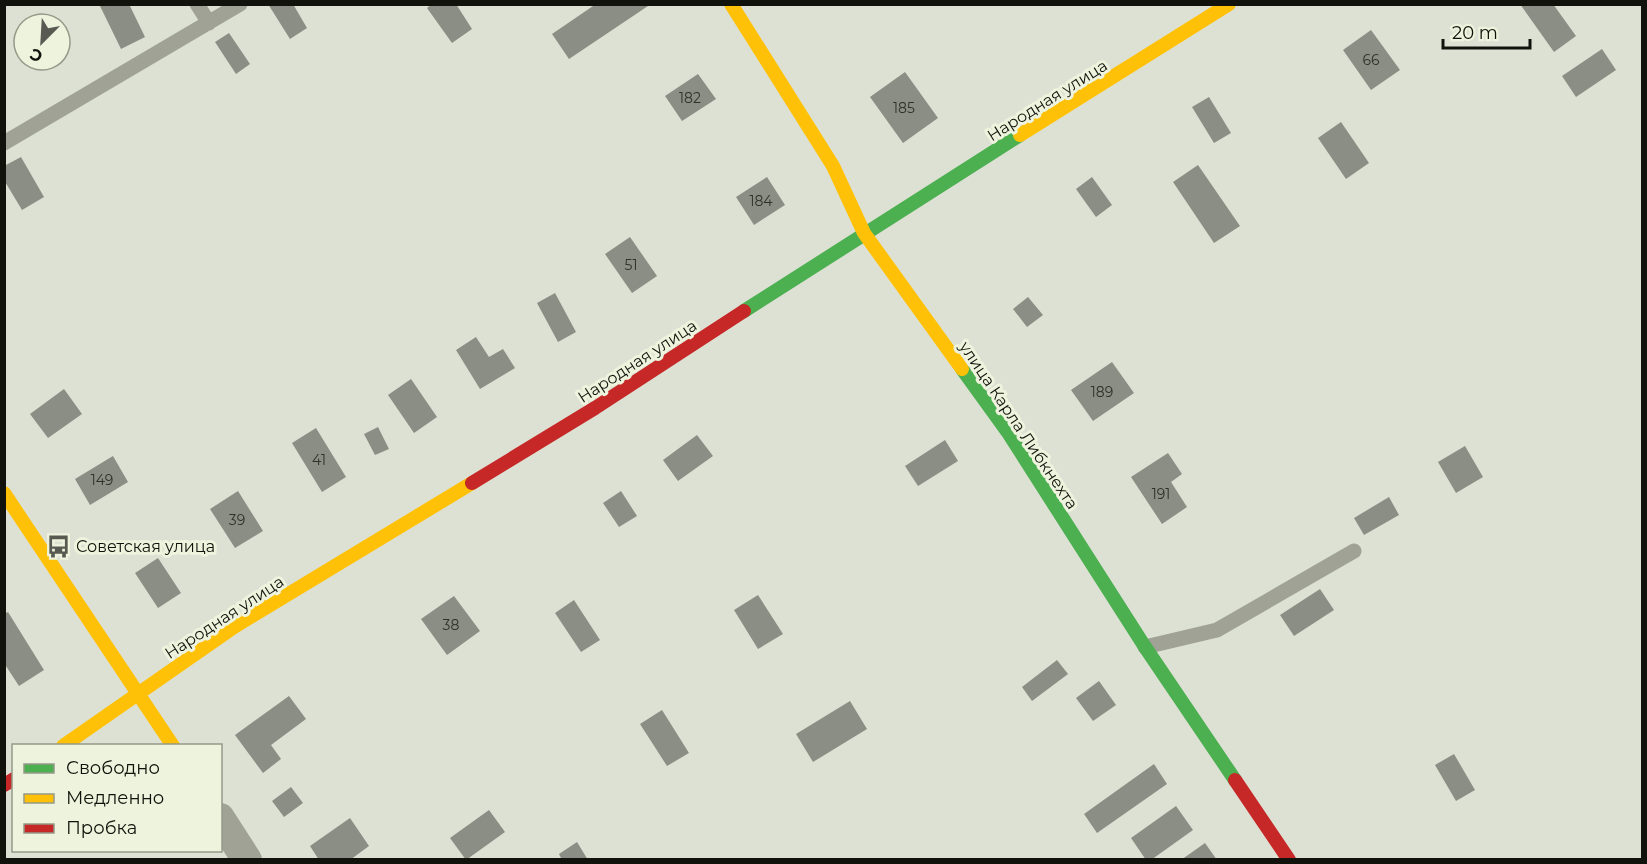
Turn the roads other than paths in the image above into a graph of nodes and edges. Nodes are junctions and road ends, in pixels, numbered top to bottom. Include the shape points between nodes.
1 (197, 4) edge
2 (240, 4) edge
3 (731, 4) edge
4 (1229, 4) edge
5 (209, 23) junction
6 (4, 143) edge
7 (864, 233) junction
8 (4, 493) edge
9 (1354, 551) dead end
10 (1145, 647) junction
11 (140, 694) junction
12 (66, 744) edge
13 (172, 744) edge
14 (222, 821) edge
15 (248, 860) edge
16 (1289, 860) edge

1 - 5 lane
2 - 5 lane
3 - 7 street, улица Карла Либкнехта via 833,166
4 - 7 street, Народная улица
5 - 6 lane
7 - 10 street, улица Карла Либкнехта via 1009,434
7 - 11 street, Народная улица via 595,408 234,627
8 - 11 street
9 - 10 lane via 1217,630
10 - 16 street, улица Карла Либкнехта
11 - 12 street, Народная улица
11 - 13 street
14 - 15 street

